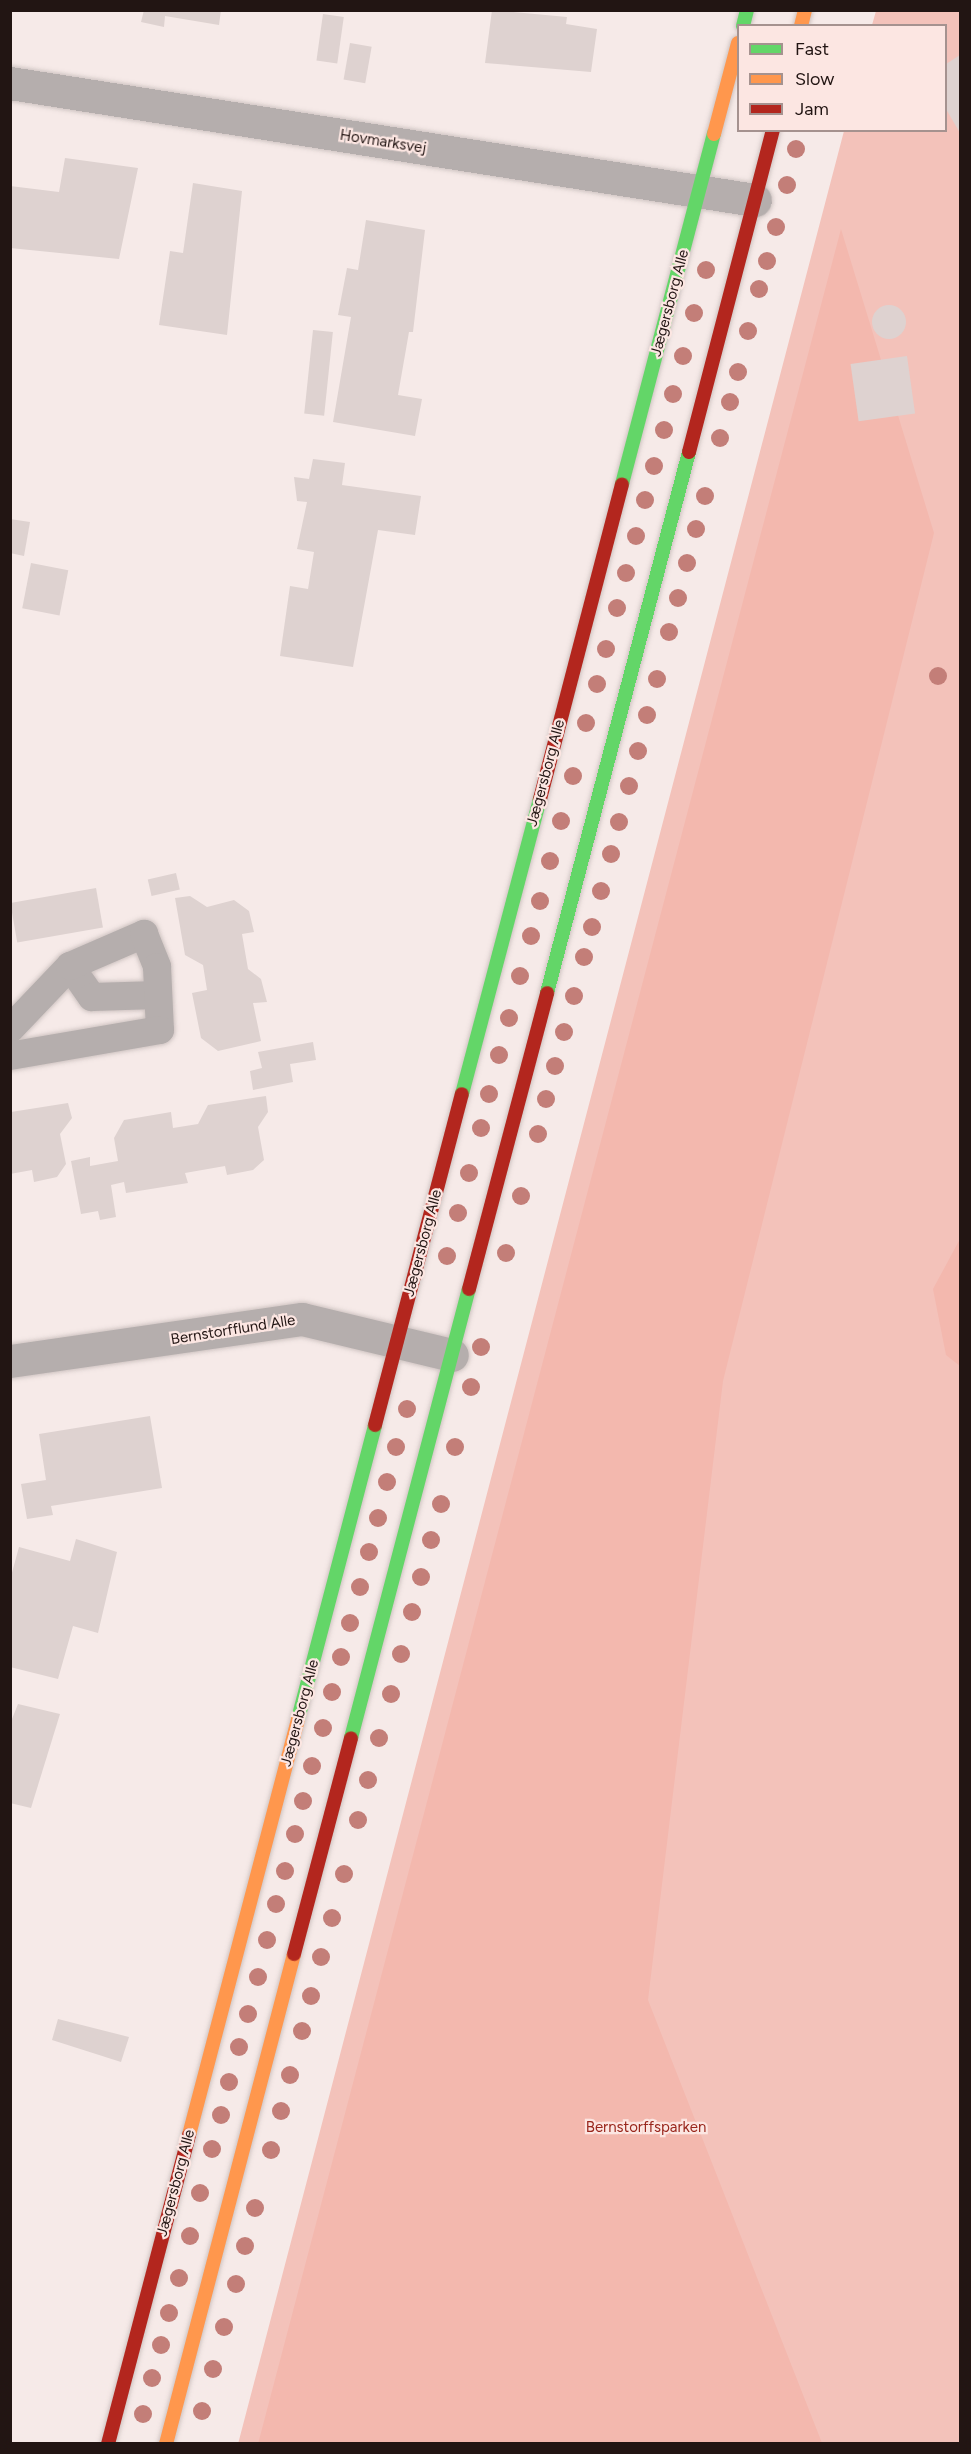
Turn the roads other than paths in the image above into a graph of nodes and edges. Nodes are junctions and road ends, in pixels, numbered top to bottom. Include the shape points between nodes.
1 (737, 47) edge
2 (10, 83) edge
3 (772, 132) edge
4 (700, 191) junction
5 (755, 200) junction
6 (70, 966) junction
7 (158, 995) junction
8 (10, 1029) edge
9 (10, 1056) edge
10 (398, 1341) junction
11 (452, 1355) junction
12 (10, 1361) edge
13 (108, 2444) edge
14 (166, 2444) edge

1 - 4 street, Jægersborg Alle
2 - 4 street, Hovmarksvej
3 - 5 street
4 - 5 street, Hovmarksvej
4 - 10 street, Jægersborg Alle
5 - 11 street
6 - 7 lane via 92,997
6 - 7 lane via 144,934 157,967
6 - 8 lane
7 - 9 lane via 160,1030
10 - 11 street, Bernstorfflund Alle
10 - 12 street, Bernstorfflund Alle via 302,1319
10 - 13 street, Jægersborg Alle
11 - 14 street

